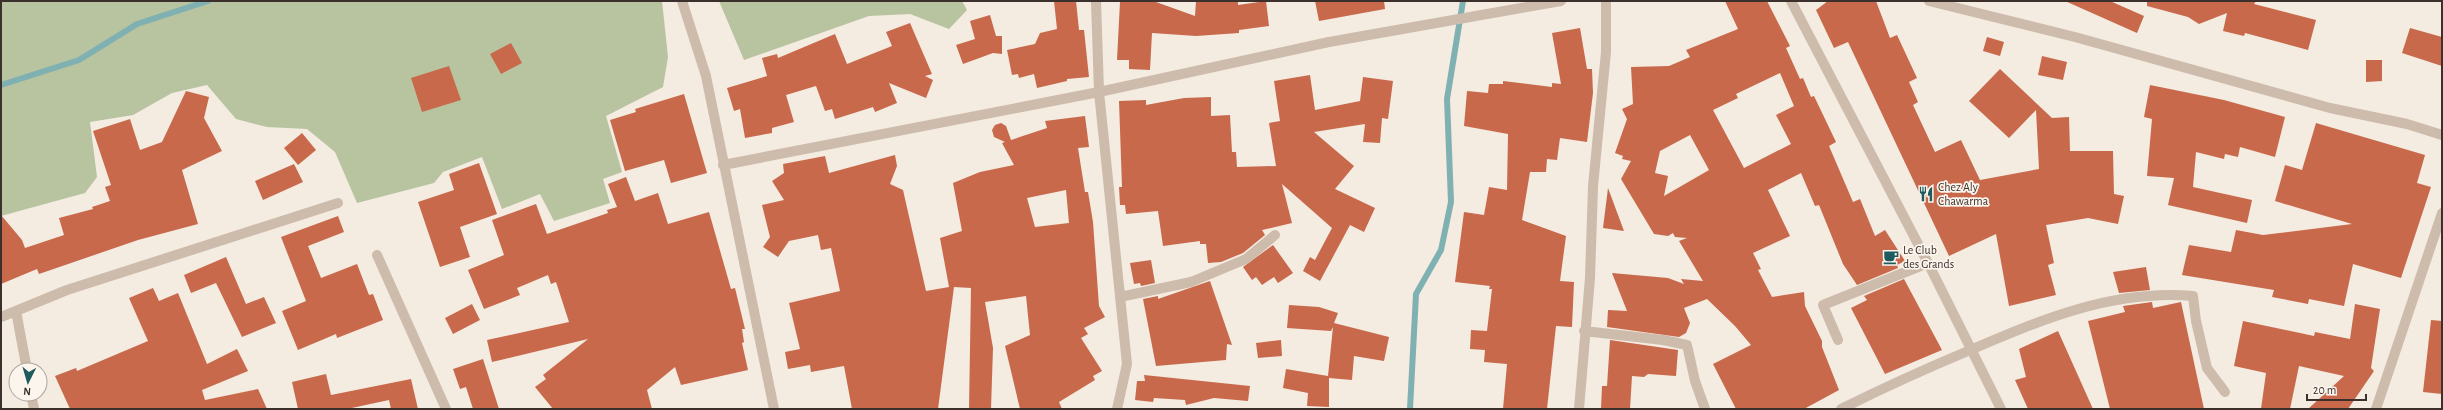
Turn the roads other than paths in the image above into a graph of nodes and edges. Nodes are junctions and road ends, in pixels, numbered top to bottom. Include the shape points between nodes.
1 (682, 1) edge
2 (1096, 1) edge
3 (1562, 1) edge
4 (1606, 1) edge
5 (1791, 1) edge
6 (1929, 1) edge
7 (1099, 92) junction
8 (2442, 135) edge
9 (722, 165) junction
10 (338, 203) dead end
11 (2442, 213) edge
12 (1275, 235) dead end
13 (377, 255) dead end
14 (1928, 263) junction
15 (1120, 297) junction
16 (16, 311) junction
17 (1, 317) edge
18 (1584, 331) junction
19 (1838, 340) dead end
20 (1971, 350) junction
21 (26, 362) edge
22 (2225, 392) dead end
23 (446, 409) edge
24 (774, 409) edge
25 (1117, 409) edge
26 (1579, 409) edge
27 (1705, 409) edge
28 (1841, 409) edge
29 (2001, 409) edge
30 (2376, 409) edge

1 - 9 street via 706,76
2 - 7 street
3 - 7 street via 1329,42
4 - 18 street via 1606,52 1593,186 1590,278
5 - 14 street
6 - 8 street via 2075,37 2330,108 2407,124
7 - 9 street
7 - 15 street
9 - 24 street
10 - 16 street via 66,290
11 - 30 street
12 - 15 street via 1246,259 1191,282
13 - 23 street
14 - 19 street via 1823,305
14 - 20 street
15 - 25 street via 1127,364
16 - 17 street
16 - 21 street
18 - 26 street
18 - 27 street via 1687,345 1695,382
20 - 22 street via 2035,322 2085,306 2171,294 2193,296 2207,368
20 - 28 street
20 - 29 street

